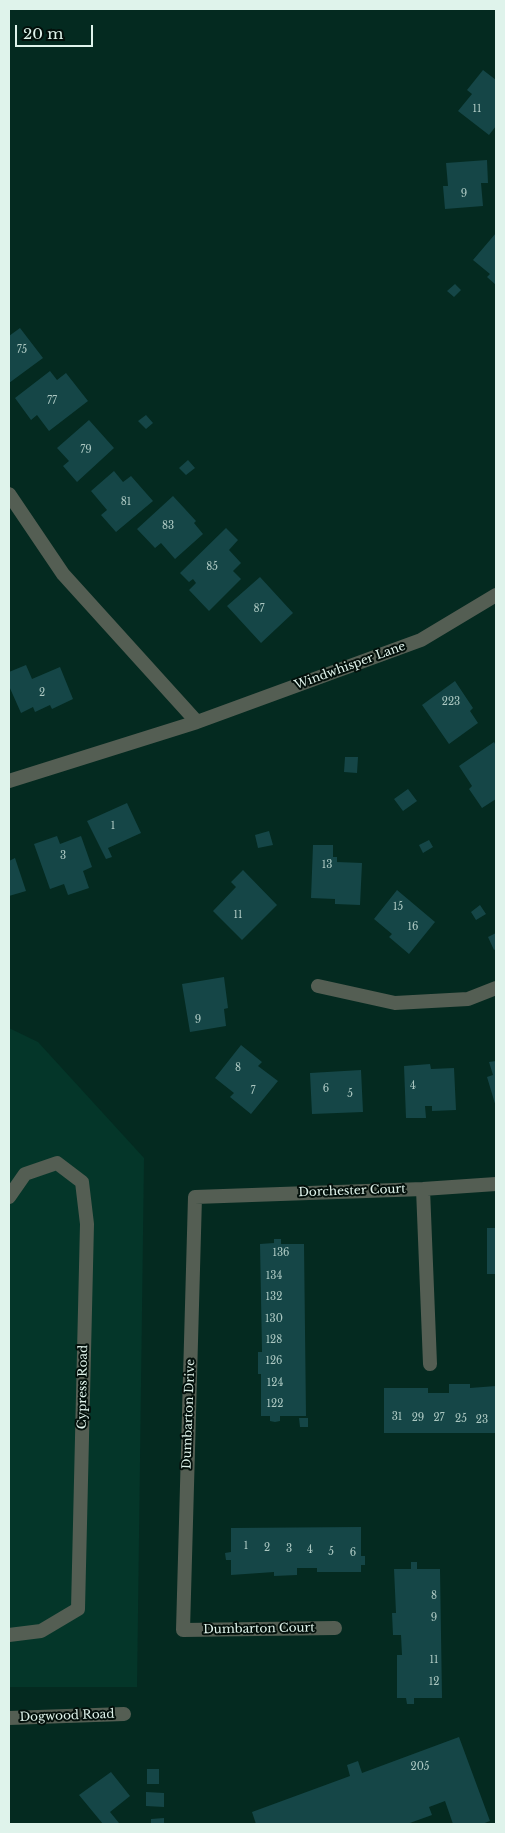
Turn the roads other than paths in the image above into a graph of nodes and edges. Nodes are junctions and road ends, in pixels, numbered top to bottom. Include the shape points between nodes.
1 (9, 494) edge
2 (494, 601) edge
3 (196, 722) junction
4 (9, 781) edge
5 (318, 986) dead end
6 (496, 988) edge
7 (496, 1184) edge
8 (423, 1189) junction
9 (9, 1197) edge
10 (195, 1197) joint
11 (430, 1364) dead end
12 (334, 1628) dead end
13 (183, 1630) joint
14 (9, 1635) edge
15 (124, 1714) dead end
16 (9, 1718) edge

1 - 3 street via 63,574
2 - 3 street, Windwhisper Lane via 421,640
3 - 4 street, Windwhisper Lane
5 - 6 street via 394,1003 468,1000
7 - 8 street
8 - 10 street, Dorchester Court
8 - 11 street, Dorchester Court
9 - 14 street, Cypress Road via 25,1174 57,1163 82,1182 86,1224 78,1609 41,1630
10 - 13 street, Dumbarton Drive
12 - 13 street, Dumbarton Court
15 - 16 street, Dogwood Road

